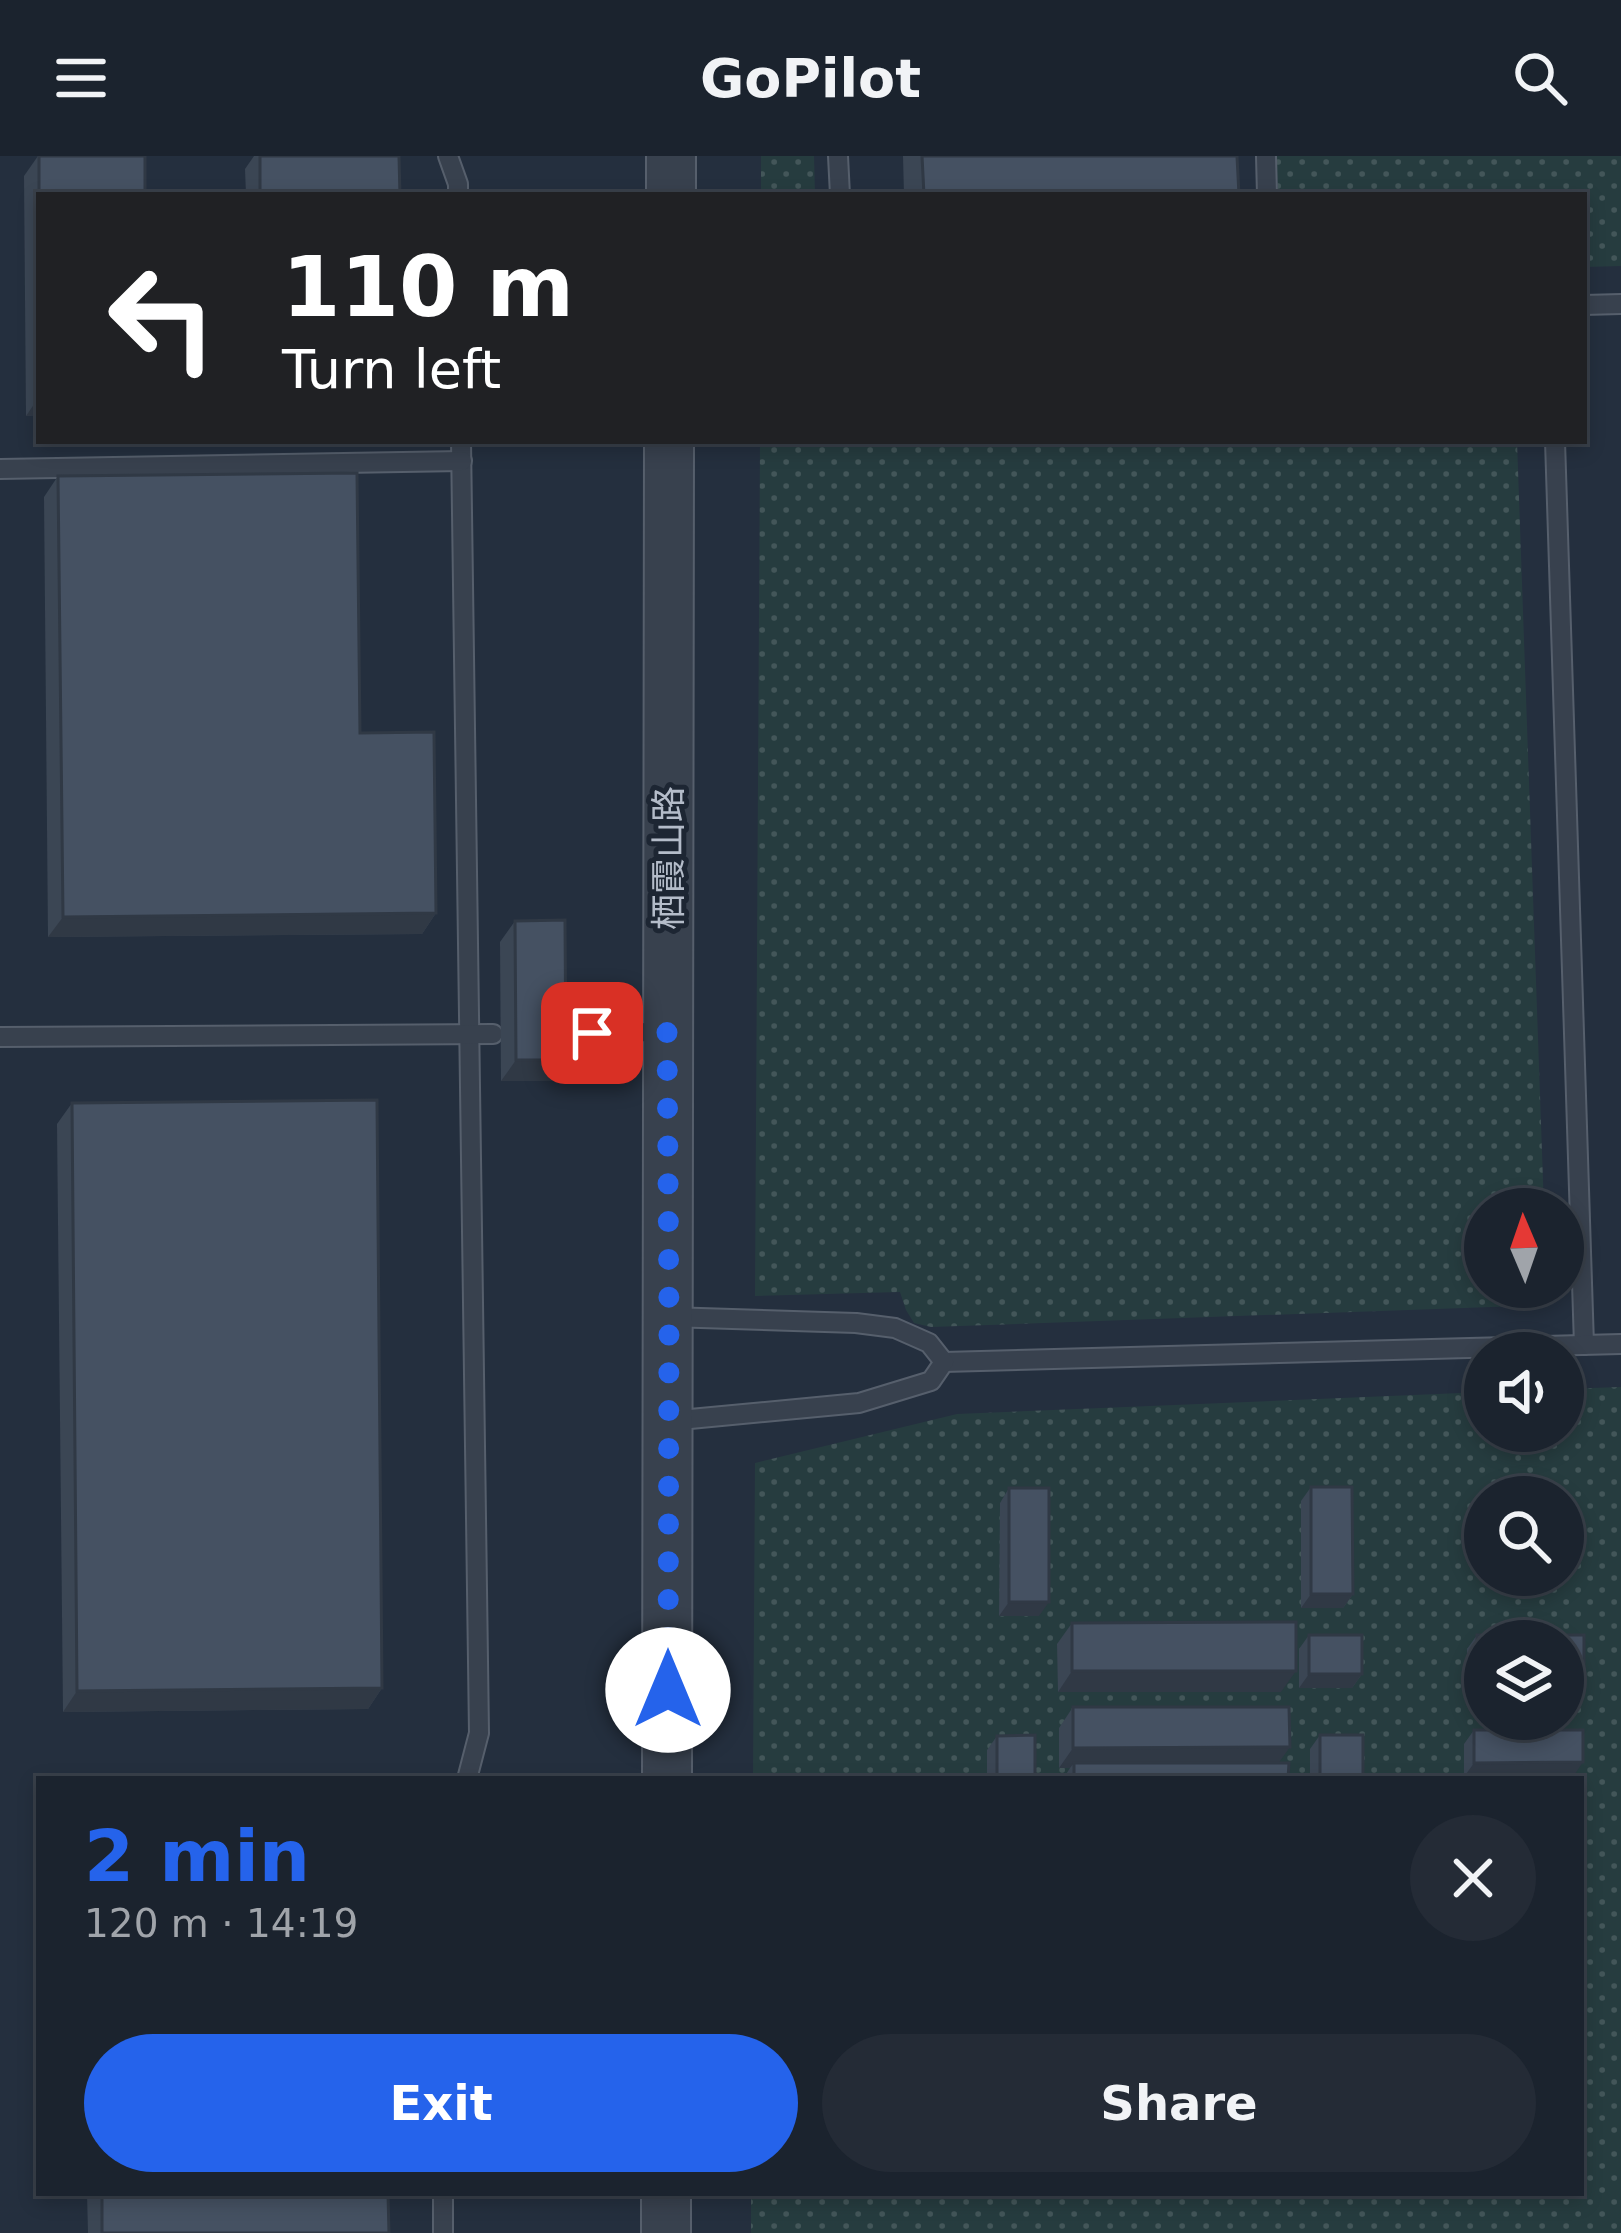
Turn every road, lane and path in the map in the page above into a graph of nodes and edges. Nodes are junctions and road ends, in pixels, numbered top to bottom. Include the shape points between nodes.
1 (448, 156) edge
2 (671, 156) edge
3 (838, 156) edge
4 (1266, 156) edge
5 (458, 192) edge
6 (670, 192) edge
7 (840, 192) edge
8 (1267, 192) edge
9 (1621, 304) edge
10 (1587, 305) edge
11 (670, 444) edge
12 (1555, 444) edge
13 (461, 451) edge
14 (0, 469) edge
15 (667, 1032) junction
16 (554, 1033) edge
17 (470, 1034) junction
18 (493, 1034) dead end
19 (0, 1037) edge
20 (669, 1317) junction
21 (1584, 1332) edge
22 (1621, 1344) edge
23 (1584, 1346) edge
24 (1464, 1349) edge
25 (944, 1362) junction
26 (669, 1421) junction
27 (468, 1776) edge
28 (668, 1776) edge
29 (443, 2196) edge
30 (666, 2196) edge
31 (443, 2233) edge
32 (666, 2233) edge

1 - 5 lane
2 - 6 street
3 - 7 lane
4 - 8 lane
9 - 10 lane
11 - 15 street, 栖霞山路
12 - 21 lane
13 - 14 lane
13 - 17 lane
15 - 16 lane
15 - 20 street, 栖霞山路
17 - 18 lane
17 - 19 lane
17 - 27 lane via 479,1732
20 - 25 lane via 895,1328 929,1343
20 - 26 street, 栖霞山路
22 - 23 lane
24 - 25 lane
25 - 26 lane via 931,1381 859,1403
26 - 28 street, 栖霞山路
29 - 31 lane
30 - 32 street

